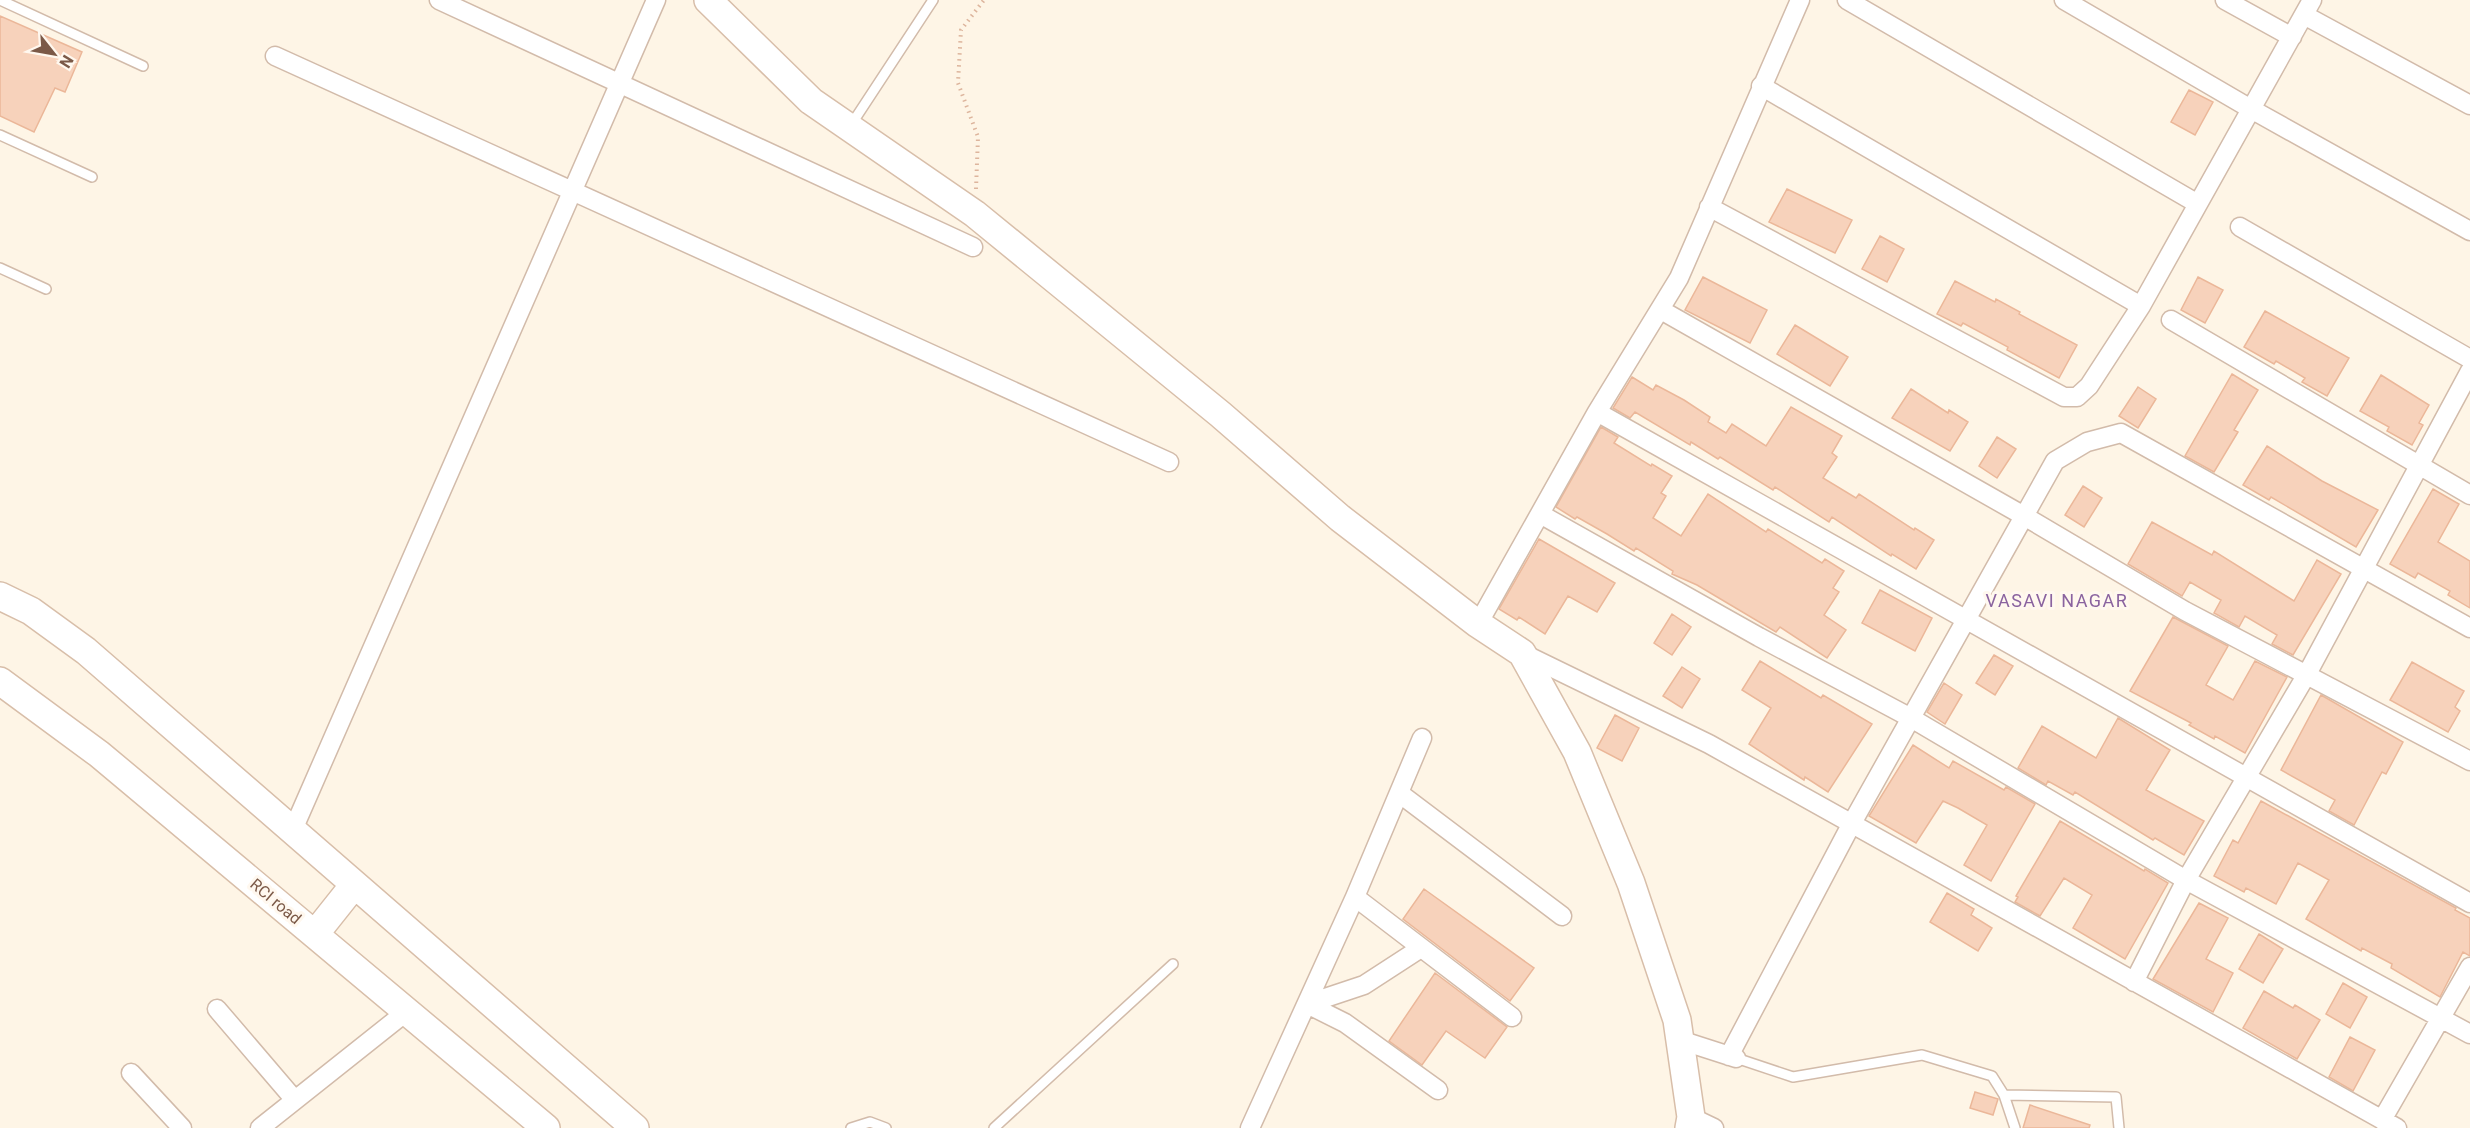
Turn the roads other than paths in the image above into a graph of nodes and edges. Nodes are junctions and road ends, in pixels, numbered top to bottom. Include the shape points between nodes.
1 (0, 0) edge
2 (439, 0) edge
3 (708, 0) edge
4 (933, 0) edge
5 (1800, 0) edge
6 (1847, 0) edge
7 (2064, 0) edge
8 (2225, 0) edge
9 (650, 2) edge
10 (2308, 8) edge
11 (2292, 37) junction
12 (275, 56) dead end
13 (143, 66) dead end
14 (619, 84) junction
15 (1761, 87) junction
16 (2470, 105) edge
17 (2251, 109) junction
18 (849, 127) junction
19 (0, 135) edge
20 (92, 177) dead end
21 (572, 191) junction
22 (2198, 204) junction
23 (1709, 207) junction
24 (2240, 227) dead end
25 (2470, 231) edge
26 (973, 247) dead end
27 (0, 268) edge
28 (46, 289) dead end
29 (2141, 306) junction
30 (1661, 310) junction
31 (2171, 320) dead end
32 (2470, 359) edge
33 (2470, 371) edge
34 (1597, 412) junction
35 (1169, 462) dead end
36 (2417, 466) junction
37 (2470, 495) edge
38 (1540, 514) junction
39 (2024, 516) junction
40 (2362, 568) junction
41 (0, 596) edge
42 (1966, 619) junction
43 (1478, 624) junction
44 (2470, 628) edge
45 (1522, 653) junction
46 (2307, 674) junction
47 (0, 681) edge
48 (1911, 718) junction
49 (1422, 738) dead end
50 (2470, 761) edge
51 (2248, 777) junction
52 (1399, 793) junction
53 (1852, 823) junction
54 (292, 832) junction
55 (2187, 880) junction
56 (354, 885) junction
57 (1355, 897) junction
58 (2470, 903) edge
59 (1562, 916) dead end
60 (315, 934) junction
61 (1422, 948) junction
62 (1173, 964) dead end
63 (2470, 967) edge
64 (2134, 982) junction
65 (1307, 1004) junction
66 (217, 1009) dead end
67 (406, 1012) junction
68 (1512, 1017) dead end
69 (2440, 1017) junction
70 (2470, 1034) edge
71 (1680, 1040) junction
72 (1732, 1057) junction
73 (131, 1073) dead end
74 (1438, 1090) dead end
75 (2004, 1095) junction
76 (294, 1099) junction
77 (1698, 1124) edge
78 (2390, 1124) edge
79 (182, 1128) edge
80 (261, 1128) edge
81 (546, 1128) edge
82 (636, 1128) edge
83 (851, 1128) edge
84 (886, 1128) edge
85 (994, 1128) edge
86 (1250, 1128) edge
87 (2015, 1128) edge
88 (2119, 1128) edge

1 - 13 lane
2 - 14 street
3 - 18 main road via 811,101
4 - 18 lane
5 - 15 street
6 - 22 street
7 - 17 street
8 - 11 street
9 - 14 street
10 - 11 street
10 - 16 street
11 - 17 street
12 - 21 street
14 - 21 street
14 - 26 street
15 - 23 street
15 - 29 street
17 - 22 street
17 - 25 street
18 - 43 main road via 975,213 1340,518
19 - 20 lane
21 - 35 street
21 - 54 street
22 - 29 street
23 - 29 street via 2064,398 2077,397 2089,386
23 - 30 street
24 - 32 street
27 - 28 lane
30 - 34 street
30 - 39 street
31 - 36 street
33 - 36 street
34 - 38 street
34 - 42 street
36 - 37 street
36 - 40 street
38 - 43 street
38 - 48 street
39 - 40 street via 2055,460 2087,442 2121,433
39 - 42 street
39 - 46 street via 2185,611
40 - 44 street
40 - 46 street
41 - 54 main road via 31,611 86,651
42 - 48 street
42 - 51 street
43 - 45 main road
45 - 53 street via 1709,744
45 - 71 main road via 1577,752 1631,883
46 - 50 street
46 - 51 street
47 - 60 main road, RCI road via 99,754
48 - 53 street
48 - 55 street
49 - 52 street
51 - 55 street
51 - 58 street
52 - 57 street
52 - 59 street
53 - 64 street
53 - 72 street
54 - 56 main road
55 - 64 street
55 - 69 street
56 - 60 main road
56 - 82 main road
57 - 61 street
57 - 65 street
60 - 67 main road, RCI road
61 - 65 street via 1364,985
61 - 68 street
62 - 85 lane
63 - 69 street
64 - 78 street
65 - 74 street via 1345,1023
65 - 86 street
66 - 76 street
67 - 76 street
67 - 81 main road, RCI road
69 - 70 street
69 - 78 street
71 - 72 street
71 - 77 main road
72 - 75 lane via 1793,1077 1922,1055 1992,1076
73 - 79 street
75 - 87 lane
75 - 88 lane via 2116,1097
76 - 80 street
83 - 84 lane via 870,1122

